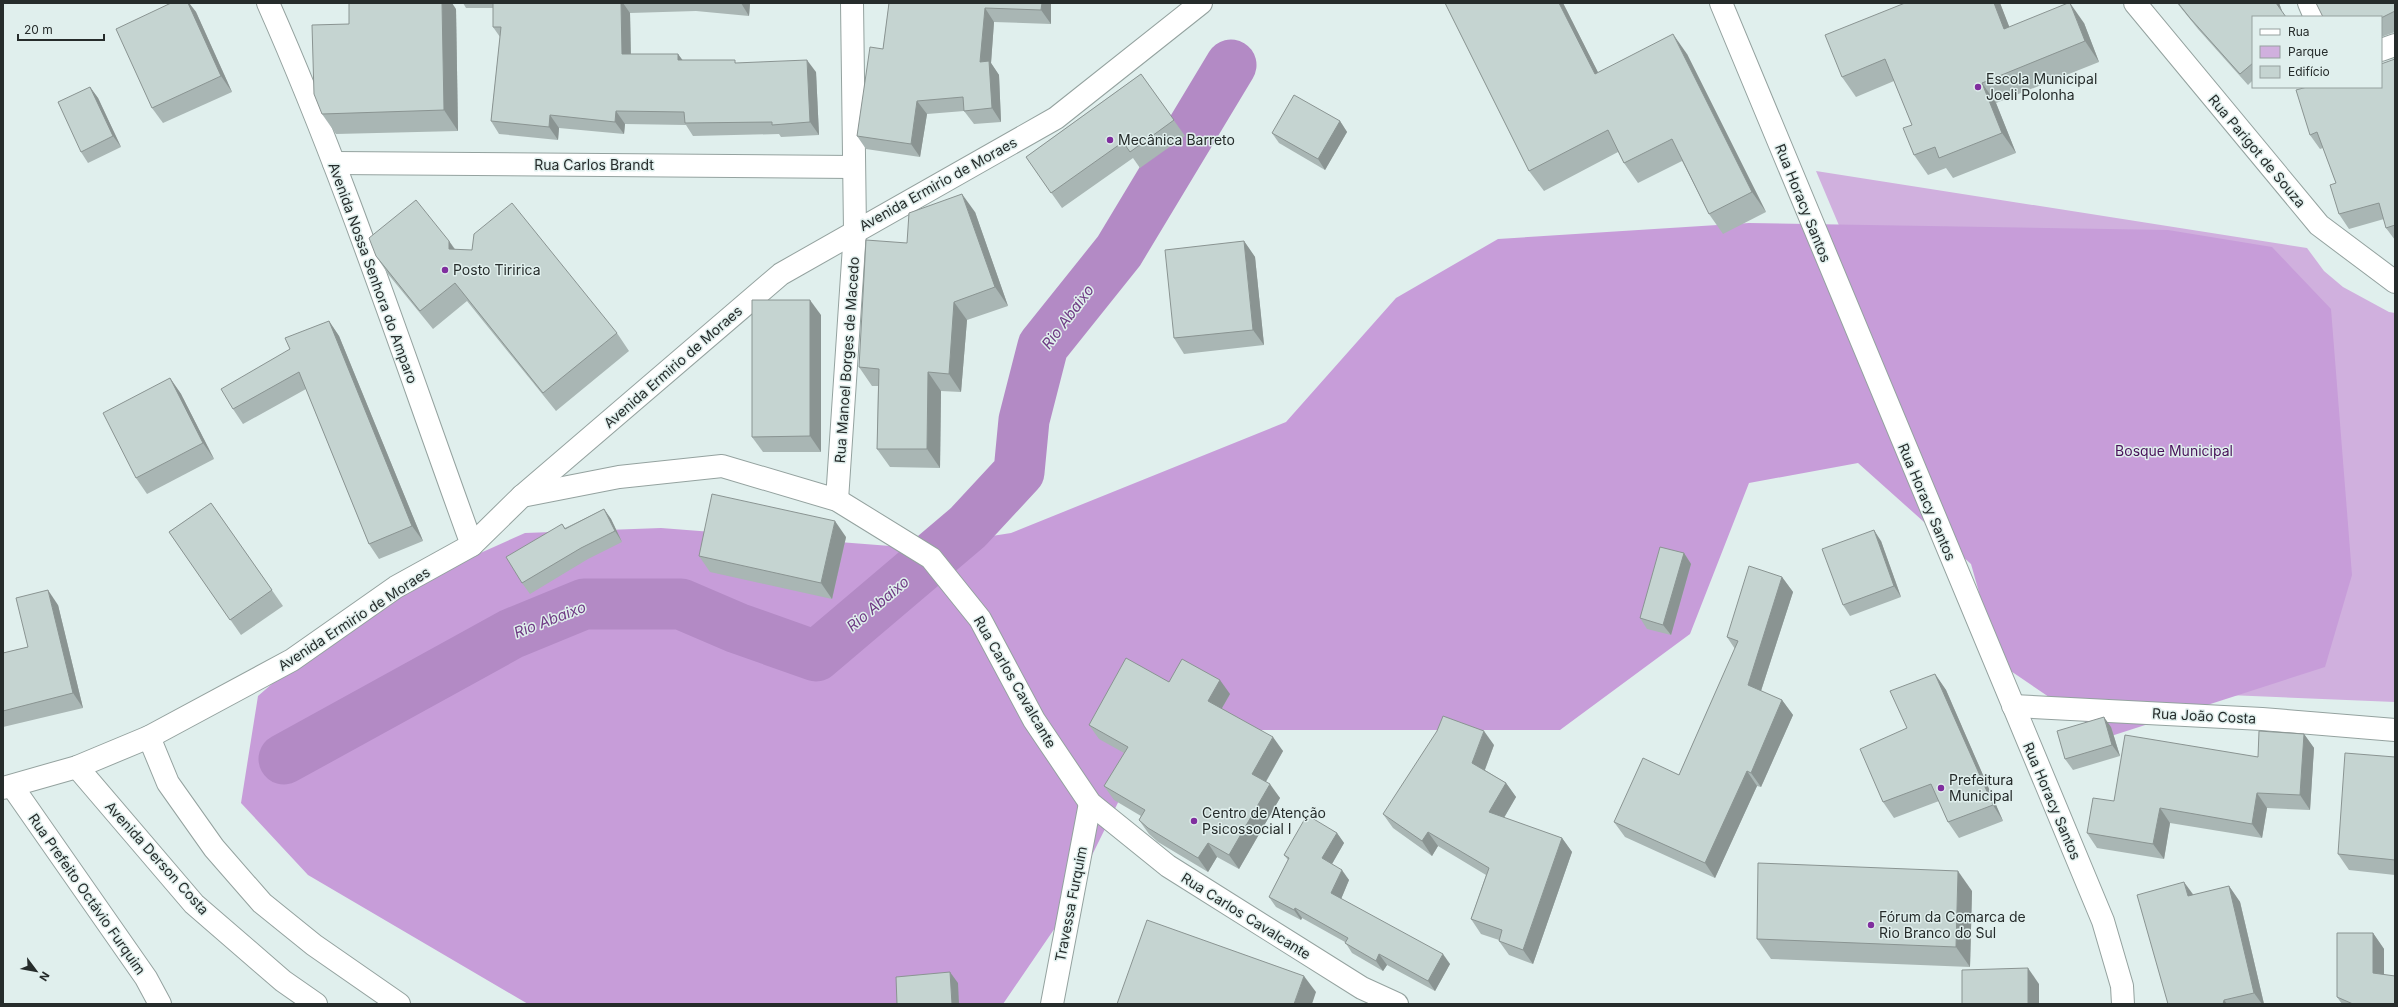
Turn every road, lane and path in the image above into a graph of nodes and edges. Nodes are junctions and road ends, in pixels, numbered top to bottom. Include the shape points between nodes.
1 (268, 3) edge
2 (852, 3) edge
3 (1201, 3) edge
4 (1721, 3) edge
5 (2135, 3) edge
6 (2309, 3) edge
7 (2315, 16) edge
8 (2395, 45) edge
9 (2382, 50) edge
10 (334, 163) junction
11 (854, 166) junction
12 (856, 231) junction
13 (2395, 282) edge
14 (522, 496) junction
15 (838, 500) junction
16 (472, 545) junction
17 (2013, 706) junction
18 (2395, 730) edge
19 (150, 737) junction
20 (77, 767) junction
21 (8, 787) edge
22 (1090, 803) junction
23 (160, 1004) edge
24 (316, 1004) edge
25 (399, 1004) edge
26 (1052, 1004) edge
27 (1397, 1004) edge
28 (2123, 1004) edge

1 - 10 street, Avenida Nossa Senhora do Amparo
2 - 11 street, Rua Manoel Borges de Macedo
3 - 12 street, Avenida Ermirio de Moraes via 1056,118
4 - 17 street, Rua Horacy Santos
5 - 13 street, Rua Parigot de Souza via 2319,225
6 - 7 street
8 - 9 street
10 - 11 street, Rua Carlos Brandt
10 - 16 street, Avenida Nossa Senhora do Amparo
11 - 12 street, Rua Manoel Borges de Macedo
12 - 14 street, Avenida Ermirio de Moraes via 781,274
12 - 15 street, Rua Manoel Borges de Macedo
14 - 15 street, Rua Carlos Cavalcante via 620,477 722,466
14 - 16 street, Avenida Ermirio de Moraes
15 - 22 street, Rua Carlos Cavalcante via 931,558 980,619 1034,720
16 - 19 street, Avenida Ermirio de Moraes via 396,587 292,660
17 - 18 street, Rua João Costa via 2262,719
17 - 28 street, Rua Horacy Santos via 2103,921 2122,986
19 - 20 street, Avenida Ermirio de Moraes
19 - 25 street via 168,783 214,848 262,903 314,945
20 - 21 street, Avenida Ermirio de Moraes
20 - 24 street, Avenida Derson Costa via 194,904 283,981
21 - 23 street, Rua Prefeito Octávio Furquim via 134,959
22 - 26 street, Travessa Furquim
22 - 27 street, Rua Carlos Cavalcante via 1168,866 1362,988

